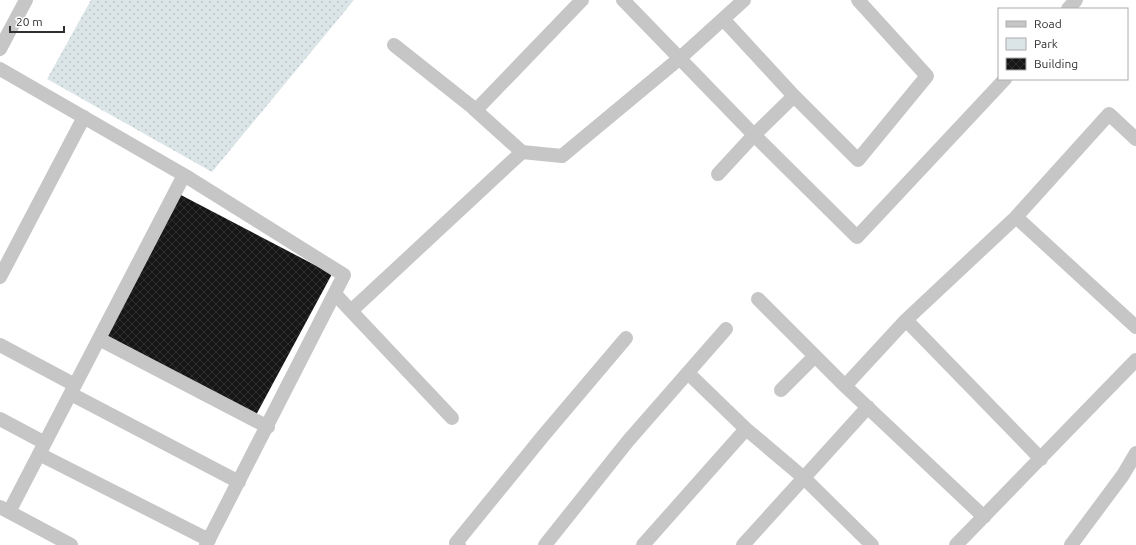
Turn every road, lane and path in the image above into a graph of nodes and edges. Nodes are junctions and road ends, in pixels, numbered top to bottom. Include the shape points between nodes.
1 (26, 0) edge
2 (582, 0) edge
3 (623, 0) edge
4 (744, 0) edge
5 (858, 0) edge
6 (1076, 0) edge
7 (1069, 8) edge
8 (723, 20) junction
9 (394, 45) dead end
10 (0, 49) edge
11 (680, 58) junction
12 (0, 69) edge
13 (1004, 80) edge
14 (794, 96) junction
15 (473, 108) junction
16 (84, 117) junction
17 (754, 135) junction
18 (1136, 139) edge
19 (522, 152) junction
20 (718, 174) dead end
21 (184, 175) junction
22 (1016, 216) junction
23 (0, 277) edge
24 (335, 294) junction
25 (758, 299) dead end
26 (351, 311) junction
27 (906, 320) junction
28 (1136, 327) edge
29 (726, 330) dead end
30 (626, 338) dead end
31 (99, 339) junction
32 (0, 345) edge
33 (815, 356) junction
34 (1136, 360) edge
35 (688, 373) junction
36 (845, 386) junction
37 (73, 389) junction
38 (781, 390) dead end
39 (868, 407) junction
40 (452, 418) dead end
41 (0, 420) edge
42 (268, 427) junction
43 (746, 429) junction
44 (42, 448) junction
45 (1136, 453) edge
46 (1041, 459) junction
47 (804, 478) junction
48 (239, 482) junction
49 (4, 510) edge
50 (984, 517) junction
51 (208, 542) edge
52 (71, 545) edge
53 (459, 545) edge
54 (545, 545) edge
55 (643, 545) edge
56 (743, 545) edge
57 (872, 545) edge
58 (956, 545) edge
59 (1071, 545) edge

1 - 10 street
2 - 15 street via 476,110
3 - 11 street
4 - 8 street
5 - 14 street via 927,76 858,160
6 - 7 street
8 - 11 street
8 - 14 street
9 - 15 street
11 - 17 street
11 - 19 street via 562,156
12 - 16 street
13 - 17 street via 857,237
14 - 17 street
15 - 19 street
16 - 21 street
16 - 23 street
17 - 20 street
18 - 22 street via 1109,114
19 - 26 street
21 - 24 street via 344,276
21 - 31 street
22 - 27 street
22 - 28 street
24 - 26 street
24 - 42 street
25 - 33 street
26 - 40 street
27 - 36 street
27 - 46 street
29 - 35 street
30 - 53 street via 456,543
31 - 37 street
31 - 42 street
32 - 37 street
33 - 36 street
33 - 38 street
34 - 46 street
35 - 43 street
35 - 54 street via 628,441
36 - 39 street
37 - 44 street
37 - 48 street
39 - 47 street
39 - 50 street
41 - 44 street
42 - 48 street
43 - 47 street
43 - 55 street
44 - 49 street
44 - 51 street
45 - 59 street via 1123,475
46 - 50 street
47 - 56 street
47 - 57 street
48 - 51 street
49 - 52 street
50 - 58 street

